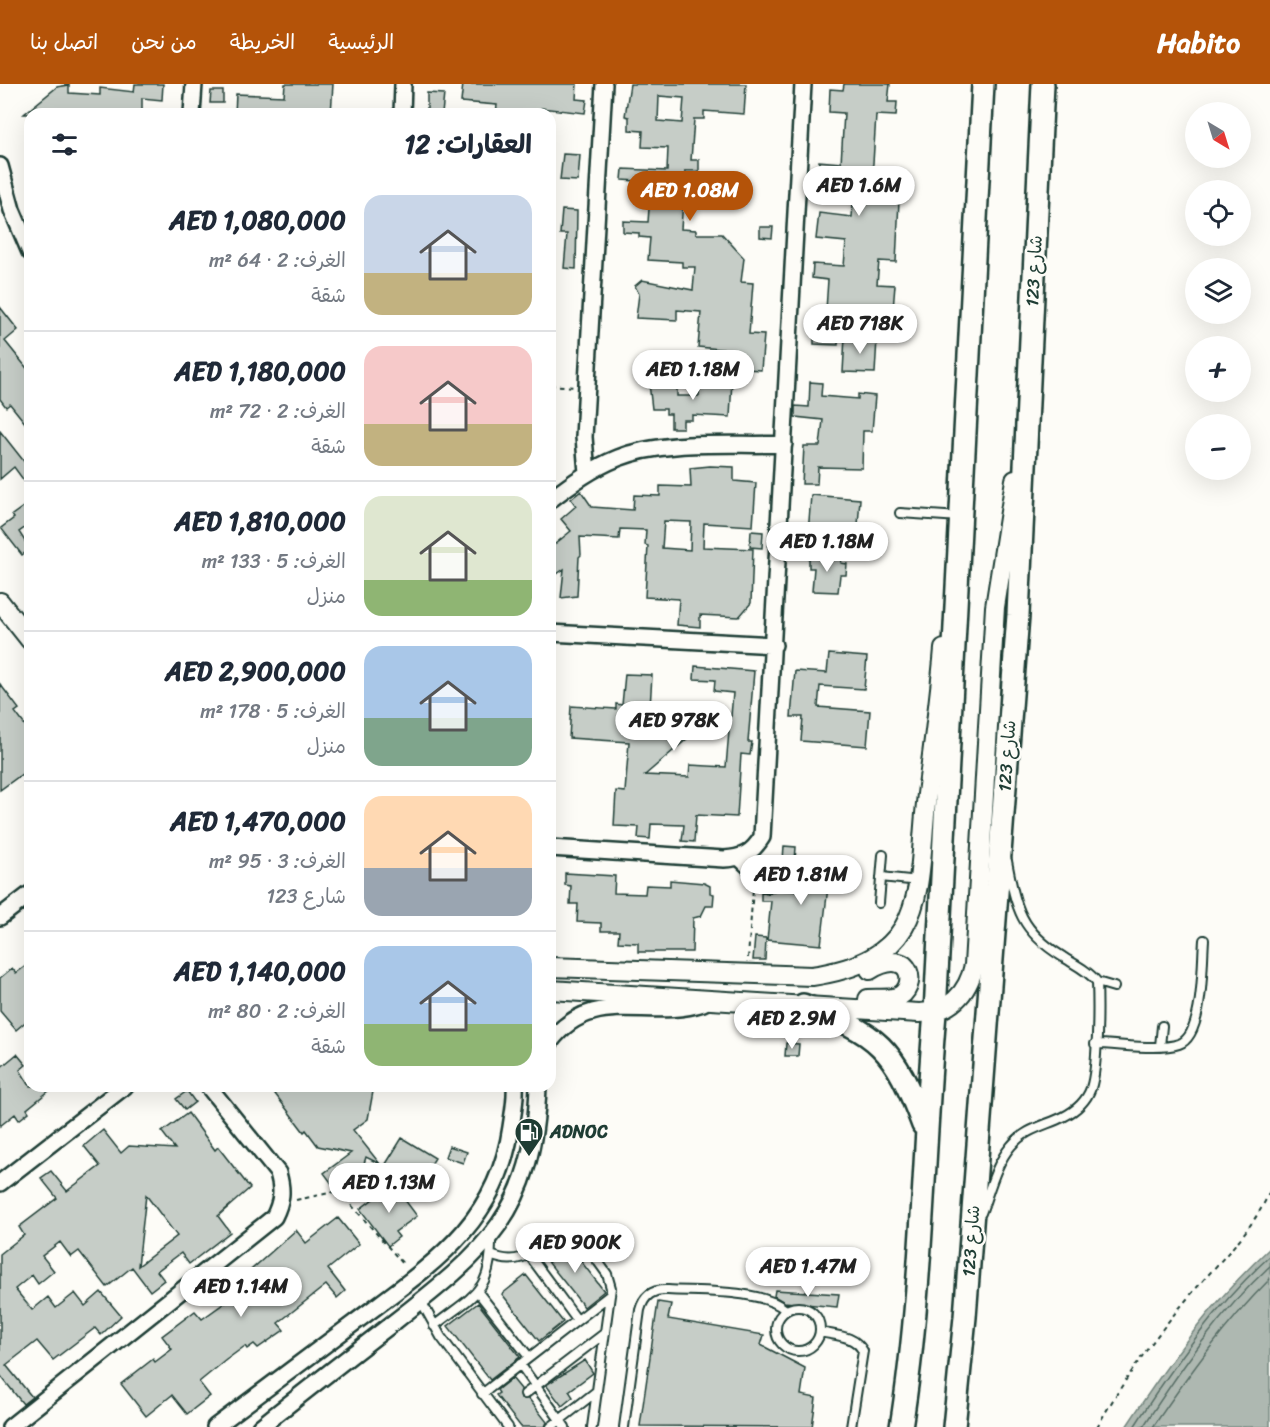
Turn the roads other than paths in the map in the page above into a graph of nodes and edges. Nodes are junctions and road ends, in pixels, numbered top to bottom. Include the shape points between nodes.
1 (194, 84) edge
2 (403, 84) edge
3 (604, 84) edge
4 (803, 84) edge
5 (983, 84) edge
6 (1042, 84) edge
7 (192, 108) edge
8 (402, 108) edge
9 (0, 166) edge
10 (24, 238) edge
11 (1027, 433) junction
12 (784, 444) junction
13 (594, 469) junction
14 (556, 496) edge
15 (900, 513) dead end
16 (961, 518) junction
17 (958, 562) junction
18 (0, 602) edge
19 (24, 632) edge
20 (556, 633) edge
21 (774, 645) junction
22 (1001, 841) junction
23 (556, 848) edge
24 (883, 855) dead end
25 (740, 858) junction
26 (881, 876) junction
27 (921, 882) junction
28 (768, 884) dead end
29 (24, 899) edge
30 (879, 903) dead end
31 (0, 917) edge
32 (1204, 940) dead end
33 (556, 967) edge
34 (756, 976) junction
35 (1096, 982) junction
36 (1114, 987) dead end
37 (556, 990) edge
38 (712, 1000) junction
39 (811, 1005) junction
40 (935, 1013) junction
41 (1162, 1026) dead end
42 (556, 1036) edge
43 (1095, 1044) junction
44 (1160, 1046) junction
45 (117, 1092) edge
46 (213, 1092) edge
47 (516, 1092) edge
48 (538, 1092) edge
49 (925, 1130) junction
50 (0, 1183) edge
51 (972, 1233) junction
52 (491, 1237) junction
53 (491, 1255) junction
54 (529, 1255) junction
55 (477, 1292) junction
56 (610, 1295) junction
57 (421, 1301) junction
58 (786, 1310) junction
59 (577, 1320) junction
60 (434, 1326) junction
61 (820, 1332) junction
62 (605, 1333) junction
63 (530, 1357) junction
64 (520, 1364) junction
65 (536, 1386) junction
66 (597, 1391) junction
67 (482, 1394) junction
68 (525, 1394) dead end
69 (506, 1408) dead end
70 (498, 1414) junction
71 (563, 1423) edge
72 (10, 1427) edge
73 (216, 1427) edge
74 (260, 1427) edge
75 (508, 1427) edge
76 (551, 1427) edge
77 (592, 1427) edge
78 (624, 1427) edge
79 (851, 1427) edge
80 (901, 1427) edge
81 (954, 1427) edge

1 - 7 street
2 - 8 street
3 - 13 street via 584,446
4 - 12 street
5 - 16 main road
6 - 11 main road, شارع 123
9 - 10 street
11 - 22 main road, شارع 123
11 - 40 street via 1018,465 995,607 974,965 969,983 958,998
12 - 13 street via 641,451
12 - 21 street
13 - 14 street
15 - 16 lane
16 - 17 main road
17 - 27 street via 946,628
17 - 40 main road
18 - 19 street
20 - 21 street
21 - 25 street via 762,837 753,850
22 - 35 lane via 1016,909 1029,930
22 - 51 main road, شارع 123
23 - 25 street
24 - 26 lane
25 - 28 street
26 - 27 lane
26 - 30 lane
27 - 34 street via 903,929 886,949 864,963 812,976
29 - 31 street
32 - 44 lane via 1196,1026 1186,1041
33 - 34 street
34 - 39 street via 831,982 854,977 891,960 908,972 907,989 898,997
35 - 36 lane
35 - 43 lane
37 - 38 street
38 - 39 street
38 - 42 street via 682,1008 595,1010 568,1023
39 - 40 street
39 - 49 main road via 846,1022 880,1046 907,1081
40 - 49 main road
41 - 44 lane
43 - 44 lane
43 - 51 lane via 1091,1087 1084,1101 1077,1109 1026,1133 1010,1146 996,1170
45 - 50 street
46 - 72 street via 278,1173 282,1188 274,1217
47 - 73 street via 508,1152 489,1198 460,1238
48 - 52 street via 537,1125 528,1164 513,1202
49 - 80 main road via 917,1288
51 - 81 main road, شارع 123
52 - 53 lane
52 - 57 street via 459,1271
53 - 54 lane via 510,1260
53 - 55 lane via 486,1281
54 - 56 lane via 564,1232 578,1234 607,1274
54 - 59 lane
55 - 60 lane
55 - 63 lane
56 - 59 lane
56 - 62 lane
57 - 60 lane
57 - 74 street
58 - 61 lane via 810,1310 820,1324
58 - 61 lane via 779,1316 776,1333 786,1347 803,1351 817,1341
58 - 78 lane via 762,1297 658,1289 649,1293 640,1310
59 - 63 lane
60 - 67 lane
61 - 79 lane via 849,1338 858,1342 863,1351
62 - 65 lane
62 - 66 lane
63 - 64 lane
64 - 65 lane
64 - 67 lane
65 - 68 lane
65 - 71 lane
66 - 71 lane
66 - 77 lane
67 - 70 lane
69 - 70 lane
70 - 75 lane
71 - 76 lane

